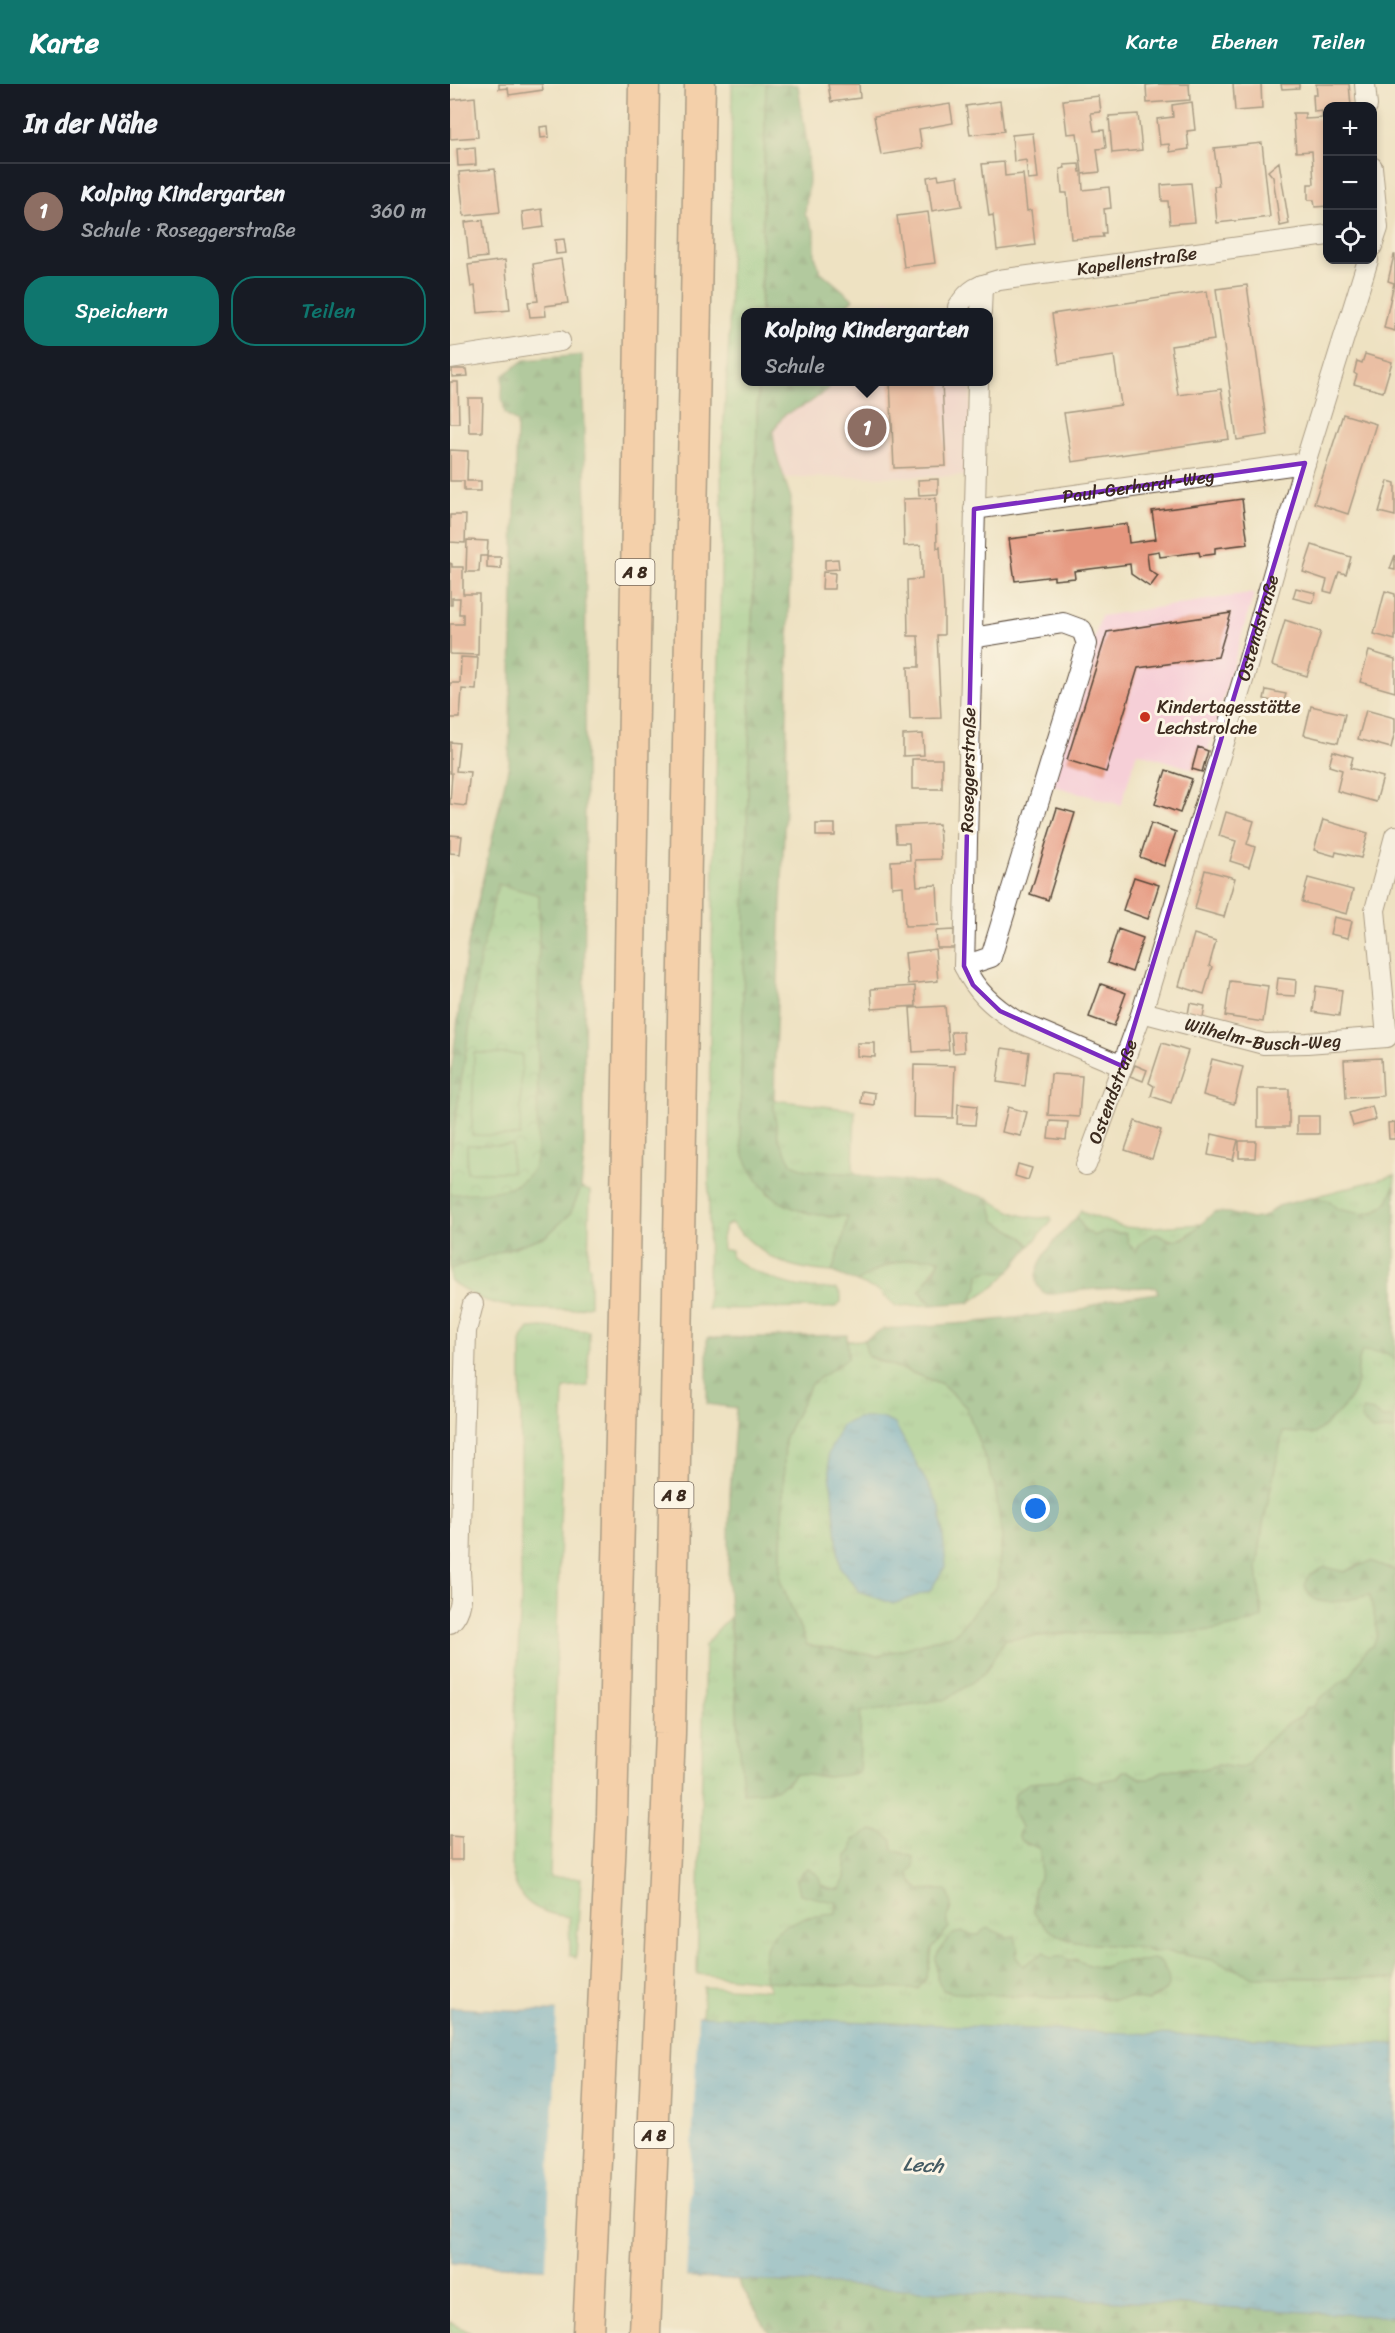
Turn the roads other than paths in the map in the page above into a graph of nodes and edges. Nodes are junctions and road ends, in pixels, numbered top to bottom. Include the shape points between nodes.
1 (644, 84) edge
2 (700, 84) edge
3 (1365, 84) edge
4 (1367, 102) edge
5 (1377, 208) edge
6 (1380, 232) edge
7 (1323, 236) edge
8 (1367, 264) edge
9 (982, 285) junction
10 (958, 307) dead end
11 (981, 308) edge
12 (560, 341) dead end
13 (450, 358) edge
14 (978, 386) edge
15 (1305, 463) junction
16 (974, 509) junction
17 (972, 638) junction
18 (1395, 836) edge
19 (1387, 960) edge
20 (964, 966) junction
21 (1142, 1012) junction
22 (1122, 1066) junction
23 (1086, 1165) dead end
24 (473, 1304) dead end
25 (450, 1623) edge
26 (589, 2320) edge
27 (645, 2321) edge

1 - 26 highway, A 8 via 612,1816
2 - 27 highway, A 8 via 670,1733
3 - 4 street
5 - 6 street
7 - 9 street, Kapellenstraße
8 - 15 street, Ostendstraße
9 - 10 street, Kapellenstraße via 966,294
9 - 11 street
12 - 13 street
14 - 16 street, Roseggerstraße
15 - 16 street, Paul-Gerhardt-Weg
15 - 21 street, Ostendstraße
16 - 17 street, Roseggerstraße
17 - 20 street, Roseggerstraße
17 - 20 street via 1063,624 1082,630 1087,645 991,957
18 - 19 street via 1375,910
19 - 21 street, Wilhelm-Busch-Weg via 1387,1037 1264,1044
20 - 22 street via 973,985 1000,1011
21 - 22 street, Ostendstraße
22 - 23 street, Ostendstraße
24 - 25 street via 466,1331 462,1603 459,1614

